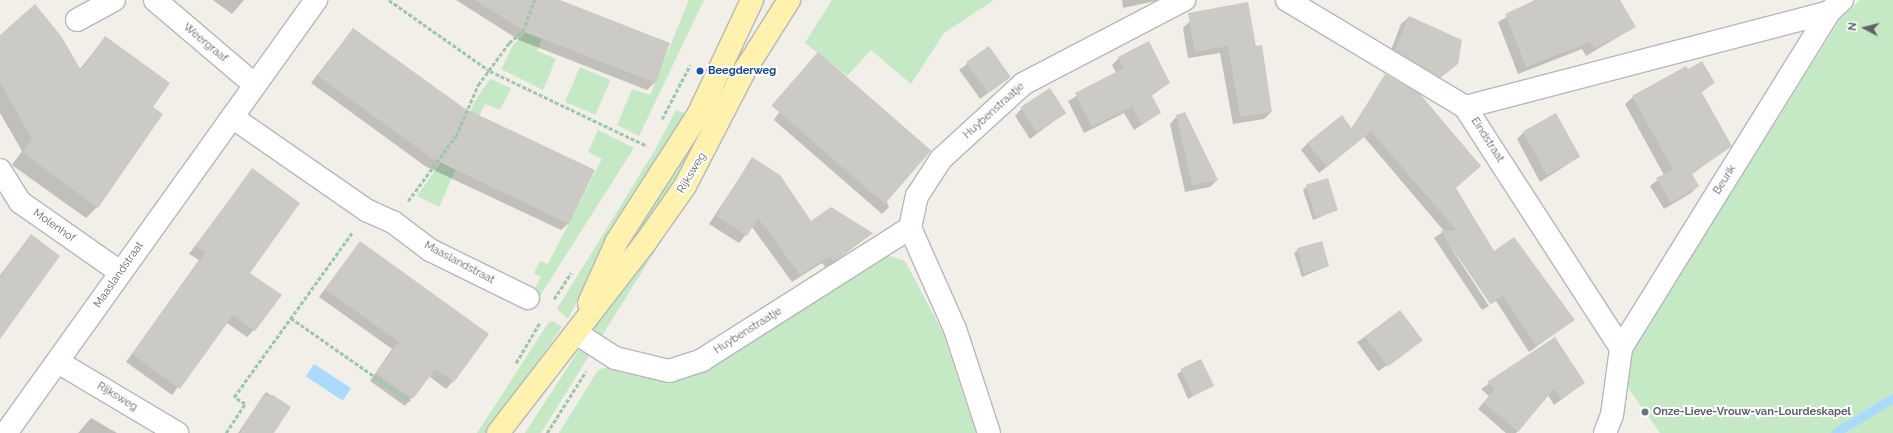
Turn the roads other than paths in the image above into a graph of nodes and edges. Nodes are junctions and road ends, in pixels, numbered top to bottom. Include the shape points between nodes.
1 (114, 0) edge
2 (155, 0) edge
3 (316, 0) edge
4 (752, 0) edge
5 (789, 0) edge
6 (1184, 0) edge
7 (1287, 0) edge
8 (1835, 6) edge
9 (77, 20) dead end
10 (255, 85) junction
11 (1465, 107) junction
12 (232, 117) junction
13 (0, 170) edge
14 (910, 228) junction
15 (120, 272) junction
16 (528, 298) dead end
17 (576, 333) junction
18 (1620, 348) junction
19 (58, 362) junction
20 (523, 402) junction
21 (6, 433) edge
22 (177, 433) edge
23 (498, 433) edge
24 (510, 433) edge
25 (988, 433) edge
26 (1605, 433) edge

1 - 9 street
2 - 10 street, Weergraaf
3 - 10 street, Maaslandstraat
4 - 17 main road, Rijksweg via 698,114 617,240
5 - 17 main road, Rijksweg via 745,70 685,186
6 - 14 street, Huybenstraatje via 1023,84 941,158 917,196
7 - 11 street, Eindstraat
8 - 11 street, Beurik
8 - 18 street, Beurik
10 - 12 street, Maaslandstraat
11 - 18 street, Eindstraat
12 - 15 street, Maaslandstraat
12 - 16 street, Maaslandstraat via 368,211 393,222 430,250
13 - 15 street, Molenhof via 20,202
14 - 17 street, Huybenstraatje via 702,360 669,371 635,365 615,358
14 - 25 street via 955,329
15 - 19 street, Maaslandstraat
17 - 20 main road, Rijksweg
18 - 26 street via 1612,415
19 - 21 street, Maaslandstraat
19 - 22 street, Rijksweg
20 - 23 main road, Rijksweg
20 - 24 main road, Rijksweg

